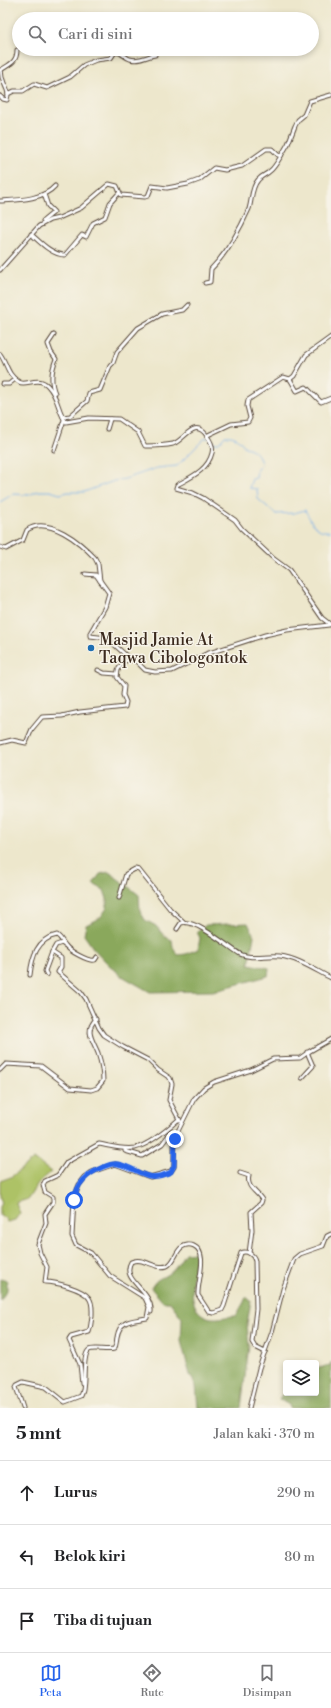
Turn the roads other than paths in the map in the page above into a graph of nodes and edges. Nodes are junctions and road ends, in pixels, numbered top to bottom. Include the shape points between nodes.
1 (16, 56) joint
2 (112, 56) edge
3 (127, 56) edge
4 (152, 56) edge
5 (20, 60) dead end
6 (2, 69) edge
7 (8, 94) junction
8 (331, 95) edge
9 (0, 96) edge
10 (281, 156) junction
11 (55, 186) dead end
12 (119, 193) junction
13 (44, 194) junction
14 (0, 201) edge
15 (42, 224) junction
16 (31, 234) junction
17 (0, 270) edge
18 (205, 283) dead end
19 (187, 305) dead end
20 (54, 335) dead end
21 (331, 337) edge
22 (0, 354) edge
23 (15, 379) junction
24 (290, 379) junction
25 (3, 384) dead end
26 (297, 391) junction
27 (55, 394) junction
28 (294, 396) dead end
29 (331, 398) edge
30 (64, 419) junction
31 (110, 419) junction
32 (107, 429) dead end
33 (209, 439) junction
34 (54, 450) dead end
35 (0, 547) edge
36 (85, 574) dead end
37 (100, 581) junction
38 (330, 625) edge
39 (131, 660) junction
40 (98, 670) dead end
41 (117, 674) junction
42 (0, 743) edge
43 (118, 898) dead end
44 (184, 922) junction
45 (177, 929) dead end
46 (65, 945) junction
47 (52, 952) junction
48 (97, 957) dead end
49 (30, 975) dead end
50 (46, 975) dead end
51 (331, 978) edge
52 (96, 1019) junction
53 (331, 1039) edge
54 (307, 1052) junction
55 (0, 1070) edge
56 (302, 1078) dead end
57 (180, 1121) junction
58 (176, 1133) junction
59 (124, 1148) junction
60 (240, 1173) dead end
61 (331, 1234) edge
62 (249, 1253) junction
63 (149, 1315) junction
64 (265, 1352) junction
65 (83, 1386) junction
66 (23, 1408) edge
67 (249, 1408) edge

1 - 5 street
1 - 6 street via 11,64
2 - 7 street via 84,65 70,77 47,88 34,84 23,91
3 - 4 street via 139,60
6 - 7 street via 2,79
7 - 9 street via 6,100
8 - 10 street via 310,101
10 - 12 street via 272,149 266,149 242,166 225,170 214,168 199,180 188,184 167,188 152,186 146,197
10 - 18 street via 270,171 262,174 258,180 241,225 211,270 210,282
11 - 13 street
12 - 15 street via 116,186 109,184 81,208
12 - 16 street via 110,203 105,217 93,223 86,237 82,235 65,255 59,255 41,244
13 - 14 street
13 - 15 street via 48,206 54,213
15 - 16 street
16 - 17 street
19 - 30 street via 182,310 162,314 138,329 114,356 100,390 89,393 87,401
20 - 27 street via 48,344 56,359 52,382
21 - 24 street via 306,355
22 - 23 street via 6,369
23 - 25 street via 9,384
23 - 27 street via 21,383 32,380 41,383
24 - 26 street
24 - 33 street via 283,376 248,400 248,422 231,424
26 - 28 street
26 - 29 street via 306,387 322,402
27 - 30 street
30 - 31 street via 67,422 89,418
30 - 34 street
31 - 32 street
31 - 33 street via 119,419 138,432 145,446 173,444 194,429 202,430
33 - 38 street via 212,451 207,464 176,488 203,498 235,520 274,559 290,571 322,618
35 - 37 street via 6,549 14,546 23,540 27,530 37,525 62,530 95,558
36 - 37 street via 96,575
37 - 39 street via 109,594 90,636 107,638
38 - 39 street via 265,635 206,654 172,671 144,670 139,663
39 - 41 street via 123,662
40 - 41 street
41 - 42 street via 117,679 124,686 125,707 42,717 25,744 12,740
43 - 44 street via 126,874 135,869 139,870 170,909
44 - 45 street
44 - 51 street via 201,928 245,956 282,956
46 - 47 street via 56,945
46 - 48 street via 86,960 92,961
46 - 49 street via 62,938 57,935 48,937 37,948
47 - 50 street
47 - 52 street via 61,958 58,972 81,992
52 - 55 street via 89,1034 101,1066 103,1081 97,1088 69,1088 39,1065 6,1064
52 - 57 street via 104,1035 148,1060 170,1078 172,1084 169,1100
53 - 54 street
54 - 56 street via 313,1066
54 - 57 street via 298,1059 272,1059 252,1070 214,1082 196,1096
57 - 58 street
57 - 59 street via 137,1148
58 - 59 street via 171,1132 162,1144 142,1156 128,1153
58 - 63 street via 174,1166 171,1172 150,1177 118,1164 110,1165 84,1178 74,1199 72,1236 75,1244 90,1252 110,1276 144,1297 149,1305
59 - 65 street via 98,1144 67,1162 58,1175 45,1181 43,1186 45,1192 53,1198 45,1214 46,1223 38,1244 47,1267 45,1282 58,1283 78,1290 89,1296 92,1303 89,1332 71,1337 69,1340 80,1364
60 - 62 street via 249,1176 249,1186 262,1200 251,1212
61 - 64 street via 327,1236 323,1246 300,1254 294,1259
62 - 63 street via 241,1253 224,1306 222,1310 213,1314 198,1295 201,1258 200,1250 194,1246 182,1247 172,1262 165,1266 138,1260 132,1262 131,1277 151,1302
62 - 64 street via 254,1256 255,1261 256,1309 252,1342 255,1347
63 - 65 street via 147,1318 127,1322 121,1326 114,1349 89,1350 86,1355
64 - 67 street
65 - 66 street via 84,1390 80,1396 64,1402 46,1388 23,1382 17,1384 16,1390

